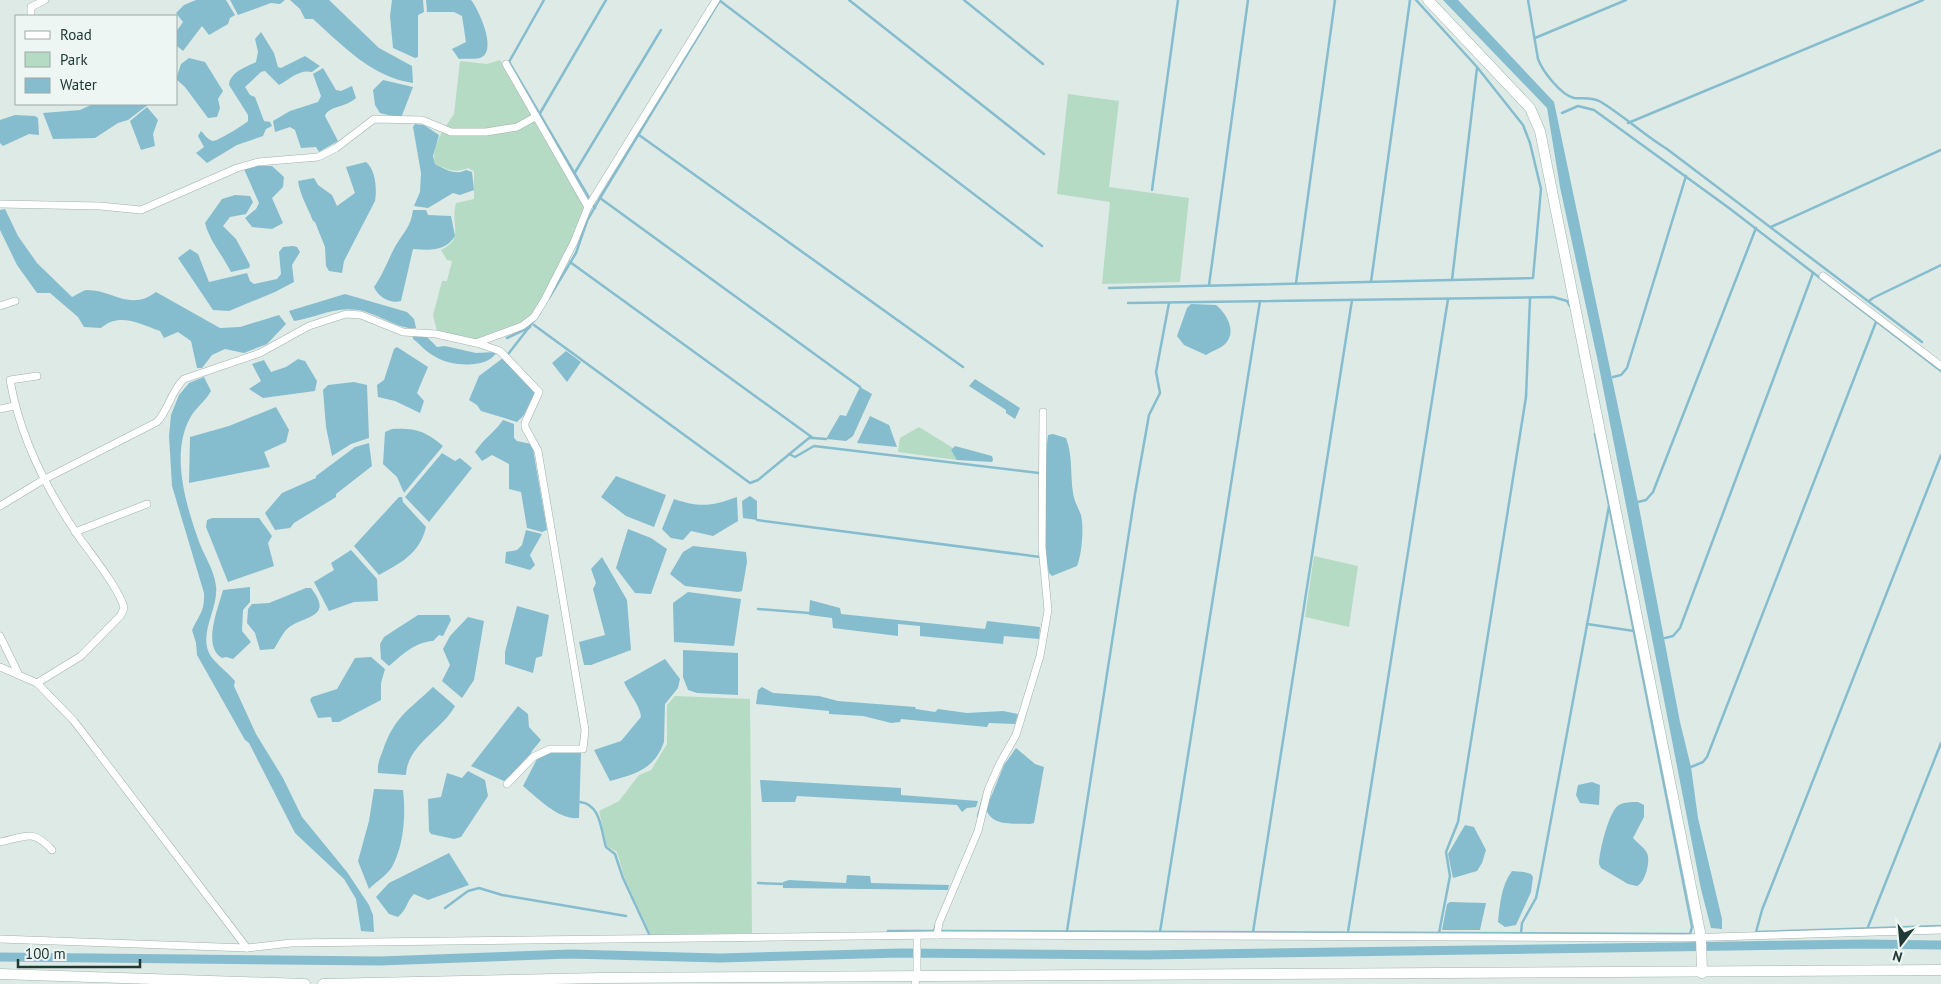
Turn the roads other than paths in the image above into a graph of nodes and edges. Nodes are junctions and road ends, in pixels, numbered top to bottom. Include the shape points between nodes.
1 (45, 0) edge
2 (716, 0) edge
3 (1428, 0) edge
4 (31, 15) edge
5 (506, 64) dead end
6 (535, 117) junction
7 (0, 204) edge
8 (588, 206) junction
9 (1823, 276) dead end
10 (15, 301) dead end
11 (0, 306) edge
12 (476, 343) junction
13 (1941, 366) edge
14 (38, 376) dead end
15 (14, 406) junction
16 (0, 409) edge
17 (1043, 412) dead end
18 (43, 480) junction
19 (147, 504) dead end
20 (0, 506) edge
21 (75, 532) junction
22 (0, 636) edge
23 (0, 667) edge
24 (18, 673) junction
25 (37, 683) junction
26 (507, 784) dead end
27 (0, 842) edge
28 (52, 850) dead end
29 (1941, 930) edge
30 (937, 935) junction
31 (917, 937) junction
32 (0, 939) edge
33 (1701, 939) junction
34 (247, 948) junction
35 (1702, 970) junction
36 (1941, 970) edge
37 (0, 974) edge
38 (916, 977) edge
39 (54, 980) edge
40 (155, 982) edge
41 (232, 984) edge
42 (305, 984) edge
43 (323, 984) edge

1 - 4 street via 31,7
2 - 8 street
3 - 33 main road via 1530,108 1540,131
5 - 6 street
6 - 7 street via 517,128 486,132 440,130 422,120 374,119 336,148 318,157 258,162 237,168 141,210
6 - 8 street
8 - 12 street via 572,247 534,317 522,326
9 - 13 street
10 - 11 street
12 - 18 street via 436,334 402,332 355,314 322,320 266,351 187,377 175,389 157,422
12 - 26 street via 500,351 539,392 524,423 538,451 585,730 583,749 550,749 534,757
14 - 15 street via 10,380
15 - 16 street
15 - 18 street
17 - 30 street via 1042,547 1047,589 1046,626 1036,673 1016,735 985,799 978,831 939,923
18 - 20 street
18 - 21 street
19 - 21 street
21 - 25 street via 123,604 123,612 81,656
22 - 24 street
23 - 24 street
24 - 25 street
25 - 34 street via 74,722
27 - 28 street via 30,834 39,837
29 - 33 street
30 - 31 street
30 - 33 street
31 - 34 street via 291,943
31 - 38 street
32 - 34 street
33 - 35 main road
35 - 36 main road
35 - 38 main road
37 - 39 main road
38 - 43 main road via 593,978
39 - 40 main road
40 - 41 main road
41 - 42 main road

